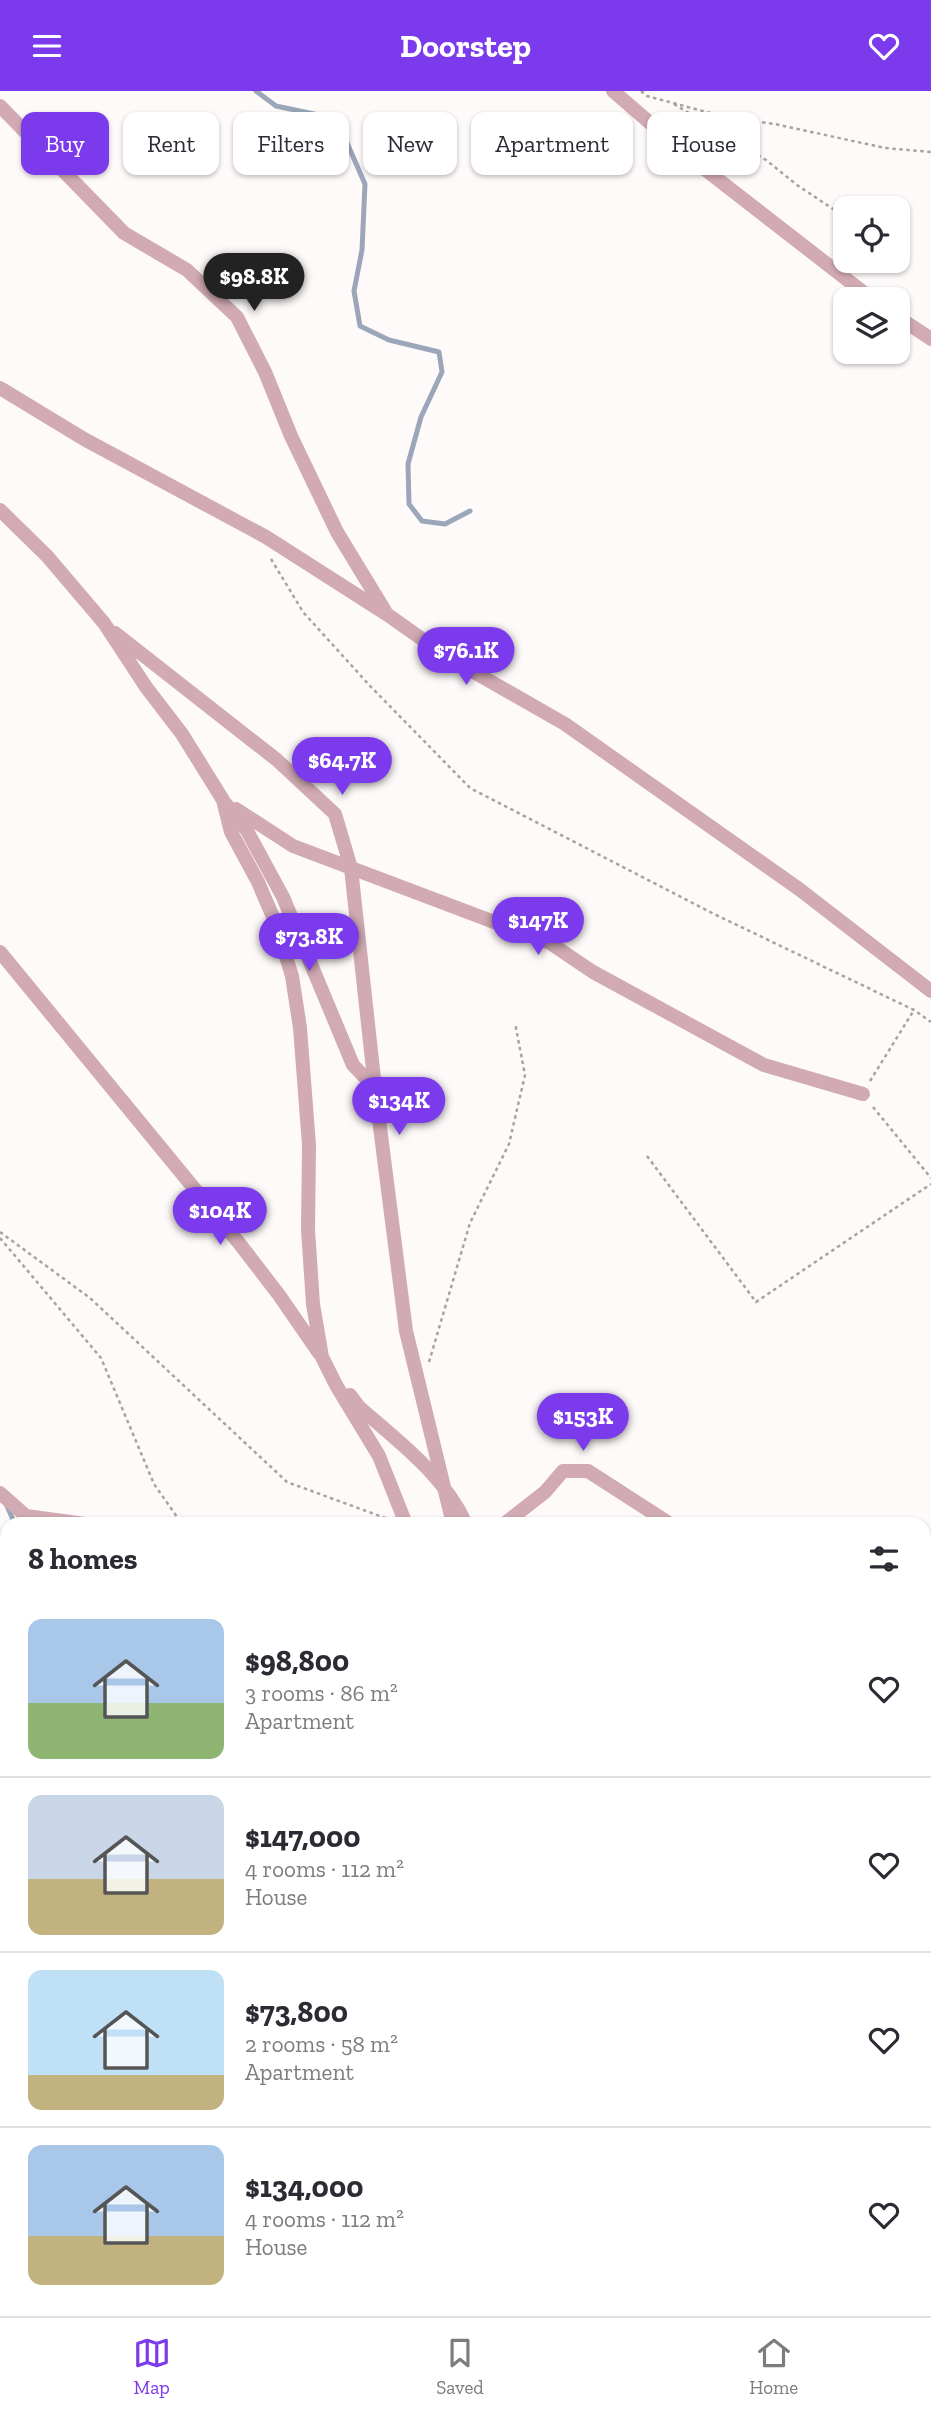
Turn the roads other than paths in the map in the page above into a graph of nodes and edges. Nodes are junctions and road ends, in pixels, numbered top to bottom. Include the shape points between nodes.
1 (613, 91) edge
2 (0, 106) edge
3 (857, 287) edge
4 (910, 325) edge
5 (931, 339) edge
6 (0, 389) edge
7 (0, 510) edge
8 (388, 615) junction
9 (104, 623) junction
10 (223, 800) junction
11 (351, 868) junction
12 (0, 952) edge
13 (931, 991) edge
14 (375, 1088) junction
15 (863, 1094) road end
16 (322, 1357) junction
17 (444, 1490) junction
18 (0, 1493) edge
19 (33, 1517) edge
20 (403, 1517) edge
21 (451, 1517) edge
22 (463, 1517) edge
23 (513, 1517) edge
24 (659, 1517) edge

1 - 3 street via 693,160
2 - 8 street via 124,233 187,269 236,317 337,532
4 - 5 street
6 - 8 street via 267,537
7 - 9 street
8 - 13 street via 446,656 565,724 789,881
9 - 10 street
9 - 11 street via 277,760 335,814
10 - 11 street via 293,846
10 - 14 street via 246,829 283,897 353,1065
10 - 16 street via 231,832 276,924 292,977 309,1145 313,1304
11 - 14 street
11 - 15 street via 550,943 593,972 764,1065
12 - 16 street via 239,1243
14 - 17 street via 406,1331
16 - 17 street via 359,1407 431,1471
16 - 20 street via 379,1456
17 - 21 street
17 - 22 street
18 - 19 street
23 - 24 street via 563,1471 588,1471

